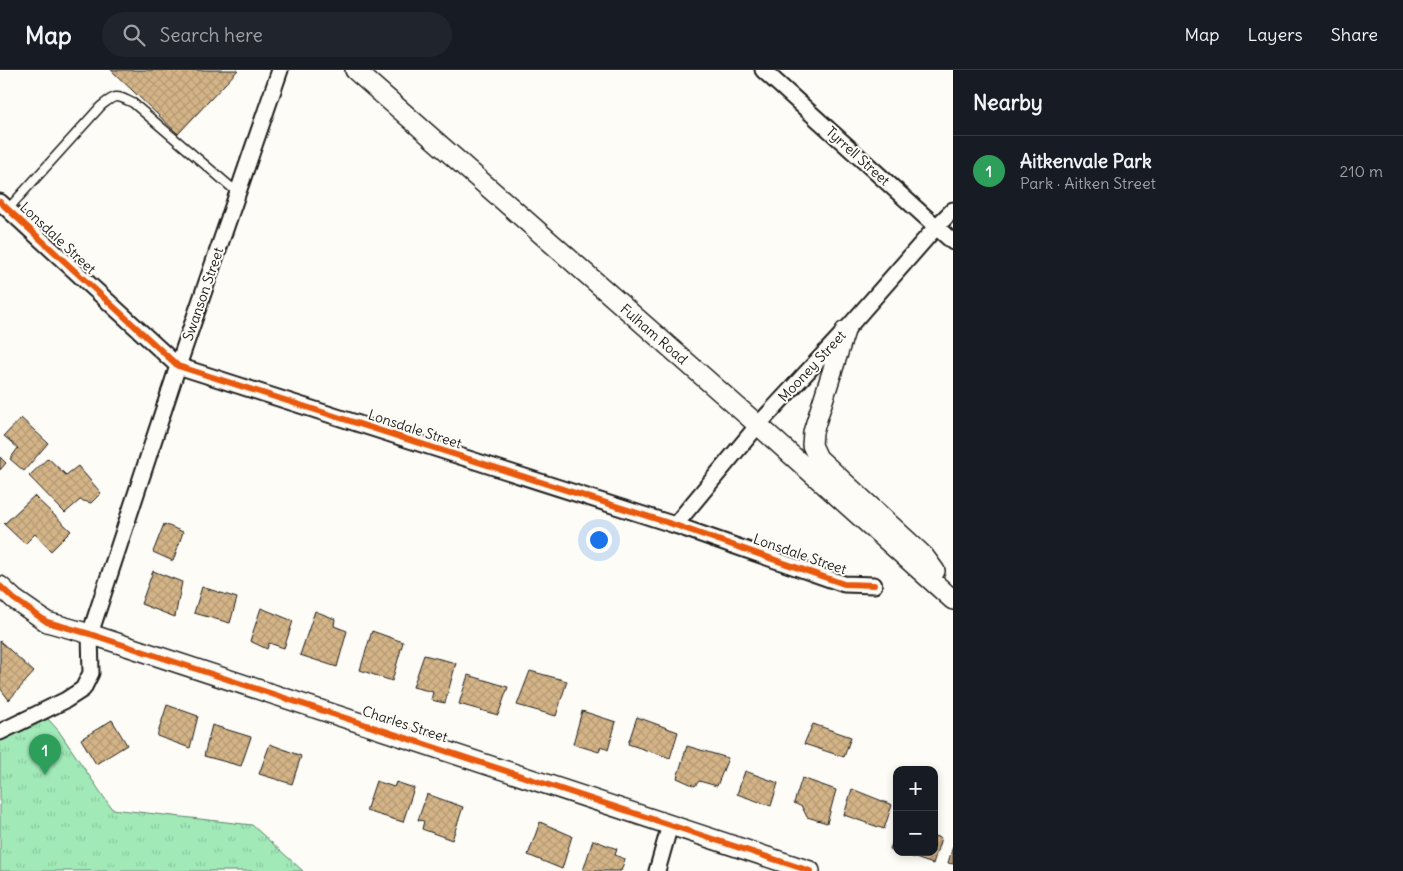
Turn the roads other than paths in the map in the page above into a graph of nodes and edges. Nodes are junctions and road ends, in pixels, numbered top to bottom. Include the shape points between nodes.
1 (280, 70) edge
2 (355, 70) edge
3 (764, 70) edge
4 (238, 193) junction
5 (4, 206) edge
6 (953, 210) edge
7 (936, 227) junction
8 (953, 242) edge
9 (845, 330) junction
10 (178, 366) junction
11 (758, 425) junction
12 (675, 525) junction
13 (874, 585) dead end
14 (0, 586) edge
15 (953, 595) edge
16 (953, 600) edge
17 (90, 634) junction
18 (0, 732) edge
19 (670, 824) junction
20 (657, 871) edge
21 (810, 871) edge

1 - 4 street, Swanson Street
2 - 11 street, Fulham Road
3 - 7 street, Tyrrell Street
4 - 5 lane via 133,103 111,97
4 - 10 street, Swanson Street
5 - 10 street, Lonsdale Street
6 - 7 street, Mooney Street
7 - 8 street, Tyrrell Street
7 - 9 street, Mooney Street
9 - 11 street, Mooney Street
9 - 15 street via 813,432 812,446 818,458 924,556
10 - 12 street, Lonsdale Street
10 - 17 street, Swanson Street
11 - 12 street, Mooney Street
11 - 16 street, Fulham Road
12 - 13 street, Lonsdale Street via 844,584
14 - 17 street, Charles Street via 47,622
17 - 18 street, Swanson Street via 91,672 83,689
17 - 19 street, Charles Street
19 - 20 street
19 - 21 street, Charles Street

